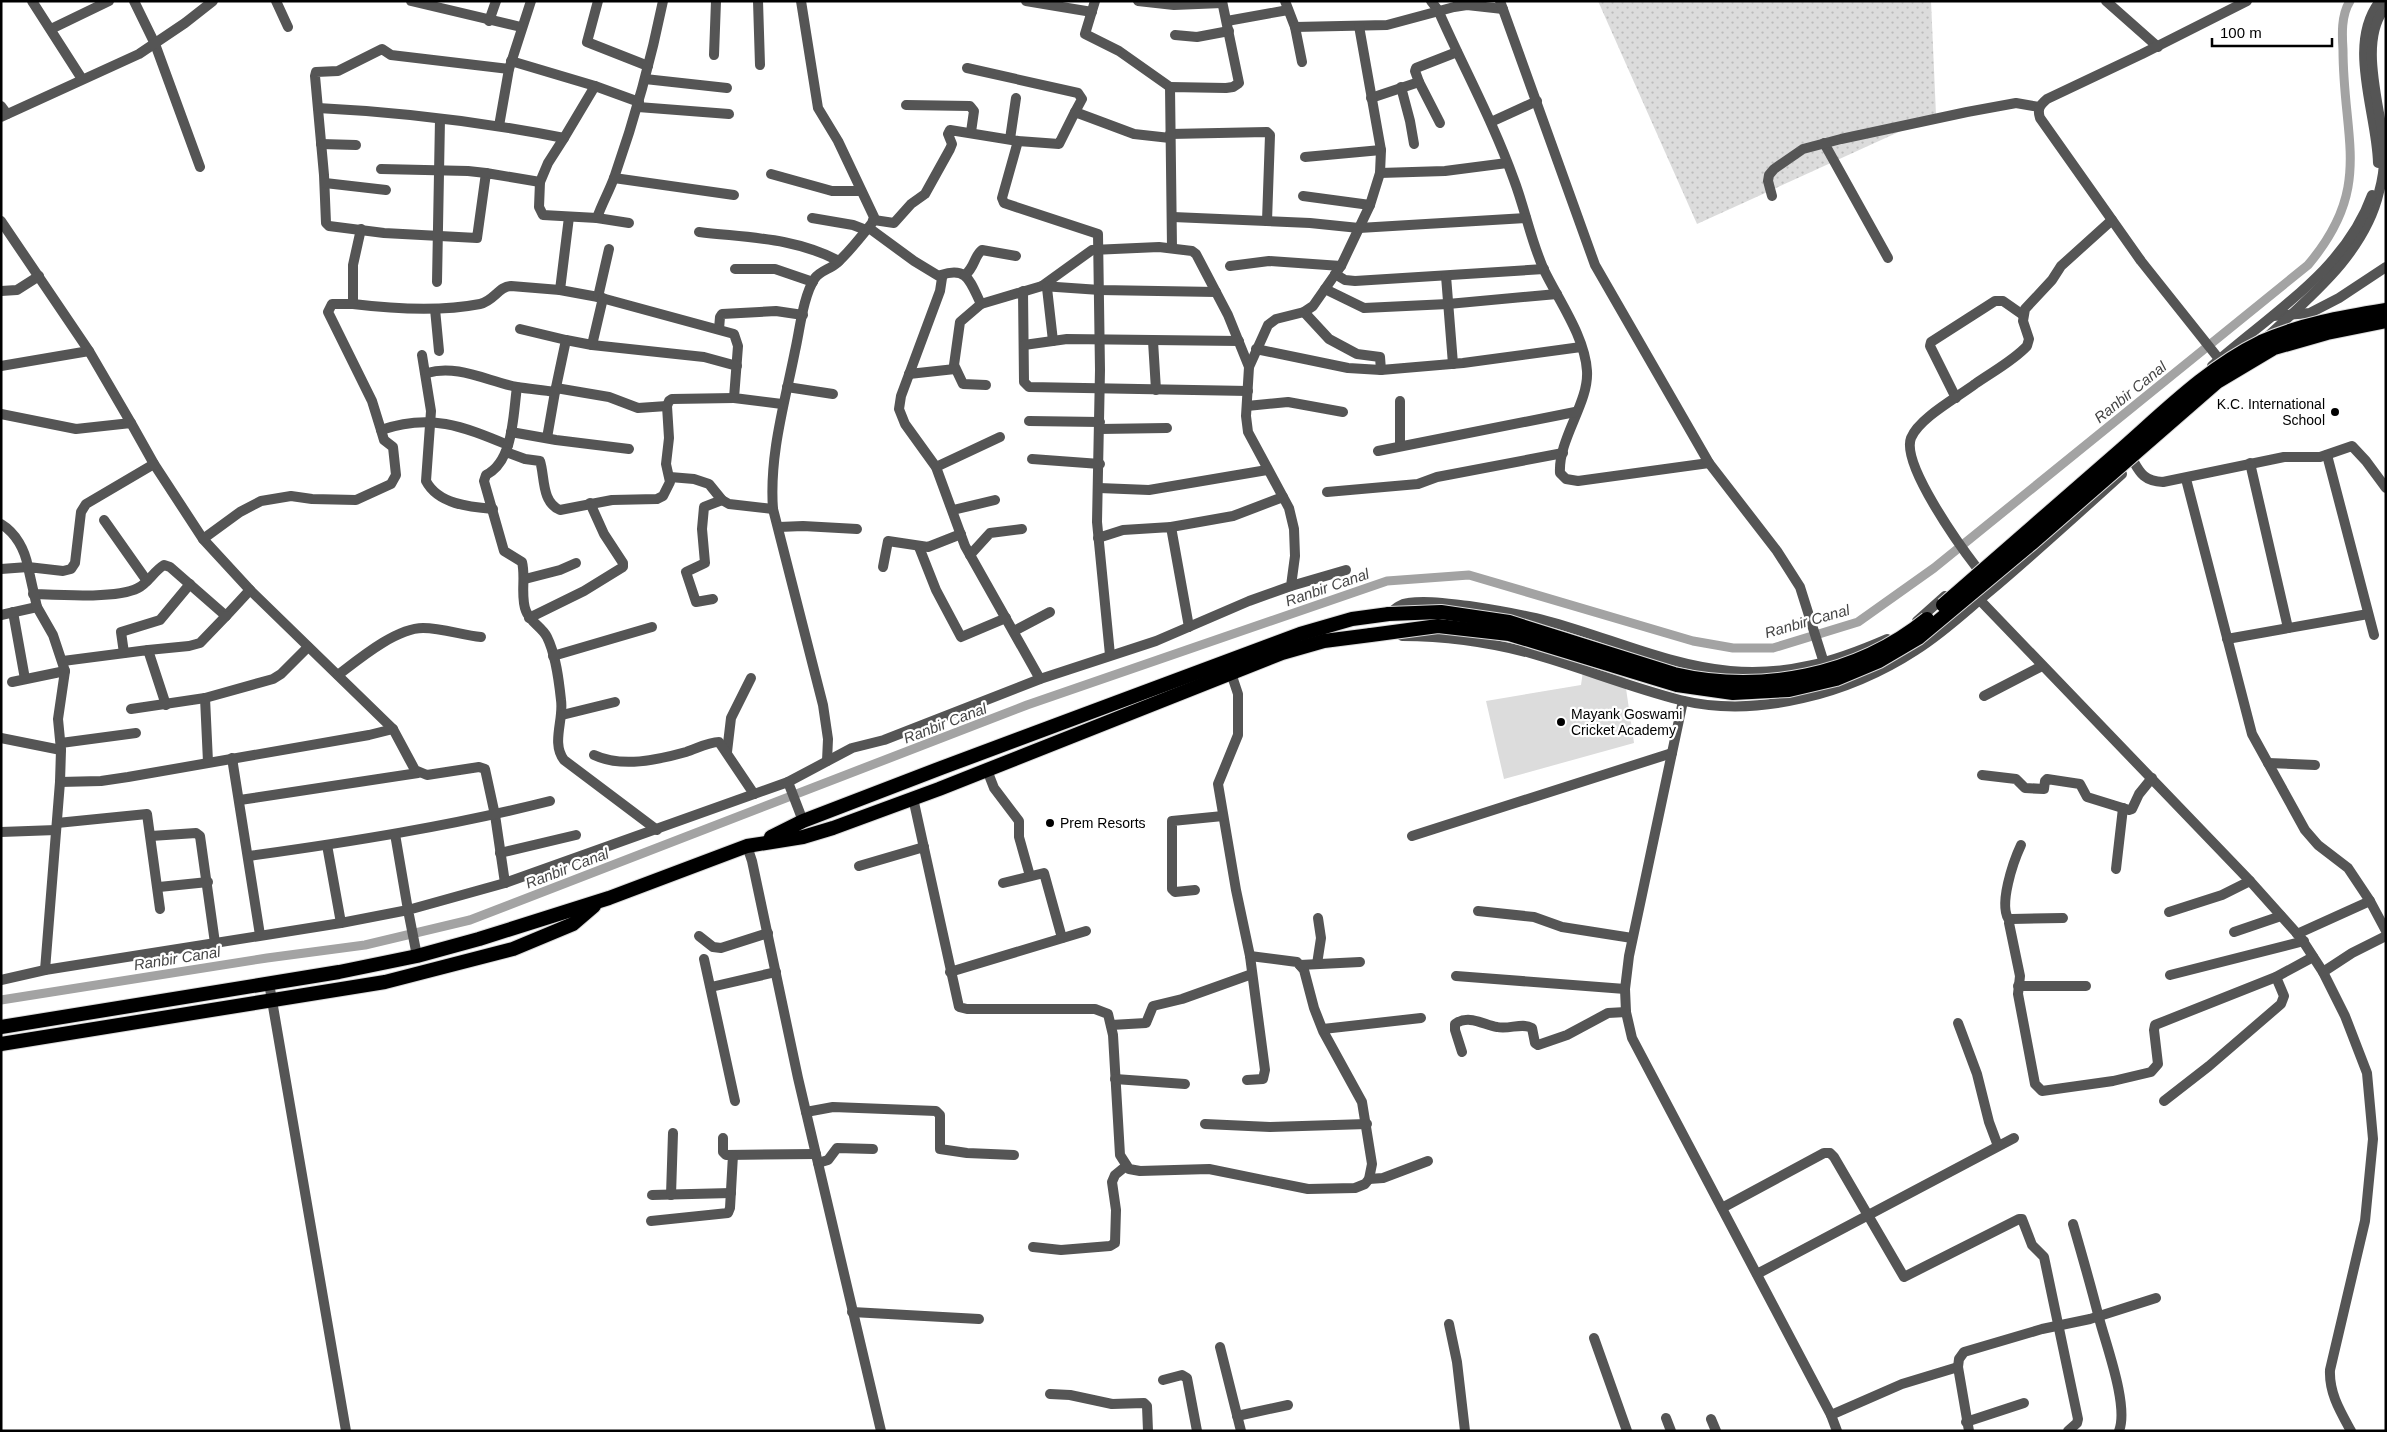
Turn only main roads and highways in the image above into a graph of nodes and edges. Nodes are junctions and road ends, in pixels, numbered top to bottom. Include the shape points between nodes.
1 (2386, 310) edge
2 (2386, 321) edge
3 (761, 842) junction
4 (604, 899) junction
5 (1, 1027) edge
6 (1, 1044) edge

1 - 3 highway, bridge via 2300,328 2260,343 2234,358 2184,394 1917,627 1877,651 1822,672 1773,681 1693,678 1508,622 1441,612 1352,619 1300,634 1114,702 803,821
2 - 3 highway, bridge via 2274,348 2217,382 1918,638 1879,661 1836,680 1790,690 1733,693 1677,685 1509,634 1438,626 1370,635 1305,646 816,834
3 - 4 highway
4 - 5 highway via 479,939 416,950 339,972
4 - 6 highway via 573,924 513,949 385,982

